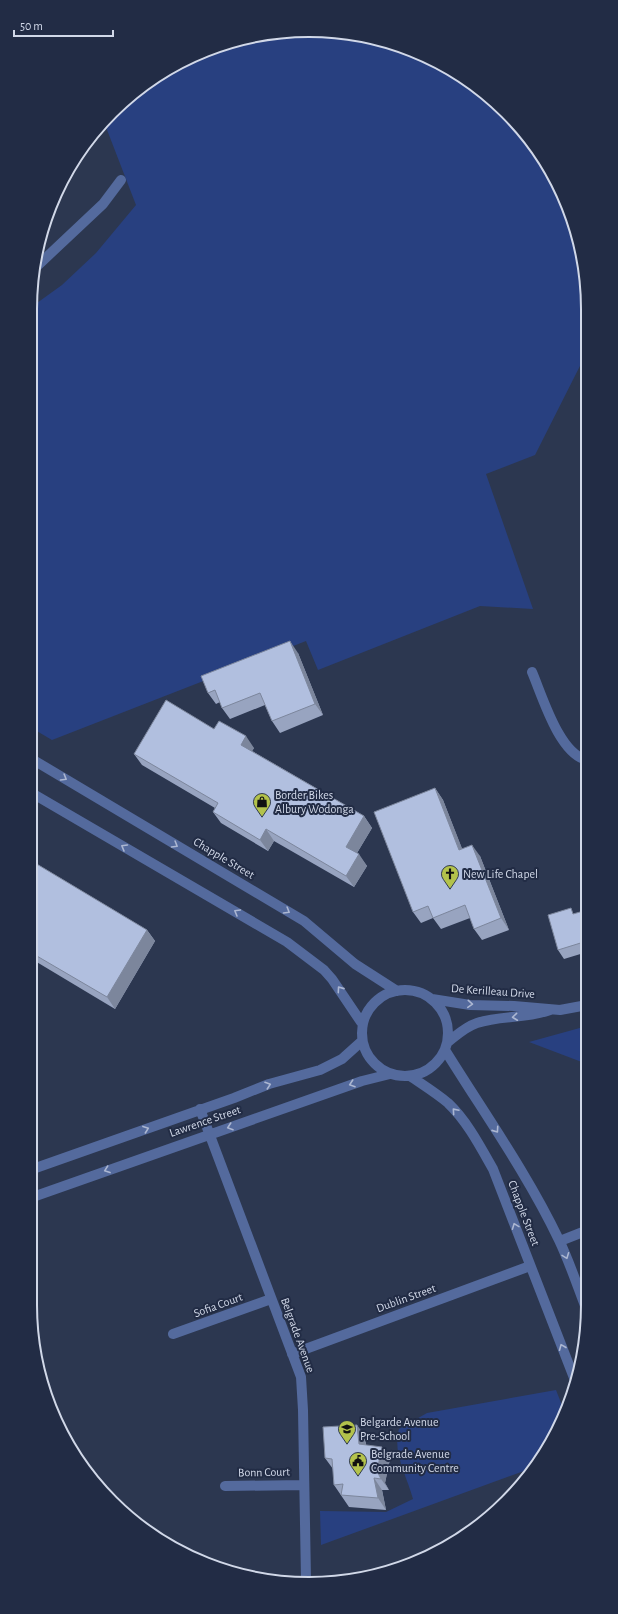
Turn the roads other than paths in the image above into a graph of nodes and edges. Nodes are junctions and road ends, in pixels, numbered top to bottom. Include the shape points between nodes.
1 (121, 180) dead end
2 (41, 262) edge
3 (532, 672) dead end
4 (581, 757) edge
5 (37, 762) edge
6 (37, 796) edge
7 (397, 990) junction
8 (432, 999) junction
9 (581, 1006) edge
10 (553, 1010) junction
11 (362, 1022) junction
12 (362, 1041) junction
13 (446, 1046) junction
14 (390, 1074) junction
15 (410, 1076) junction
16 (200, 1109) junction
17 (210, 1133) junction
18 (37, 1167) edge
19 (37, 1195) edge
20 (581, 1233) edge
21 (560, 1241) junction
22 (530, 1266) junction
23 (581, 1295) edge
24 (271, 1299) junction
25 (173, 1334) dead end
26 (292, 1354) junction
27 (572, 1374) edge
28 (303, 1485) junction
29 (225, 1486) dead end
30 (306, 1577) edge

1 - 2 street via 103,204
3 - 4 street via 555,728 567,746
5 -> 7 street, Chapple Street via 304,921 356,964
11 -> 6 street via 324,970 287,942
7 - 8 street via 410,990
7 - 11 street via 373,1003
8 -> 10 street, De Kerilleau Drive via 470,1005
8 - 13 street via 444,1013 447,1022
9 - 10 street, De Kerilleau Drive
10 -> 13 street, De Kerilleau Drive via 536,1016 486,1020 464,1030
11 - 12 street
12 - 14 street via 372,1061
16 -> 12 street, Lawrence Street via 268,1084 320,1070 342,1059
13 - 15 street via 439,1060 431,1068
13 -> 21 street, Chapple Street via 506,1144
14 - 15 street
14 -> 17 street, Lawrence Street via 362,1081
22 -> 15 street, Chapple Street via 493,1169 476,1140 449,1105
16 - 17 street, Belgrade Avenue
18 -> 16 street, Lawrence Street
17 -> 19 street, Lawrence Street
17 - 24 street, Belgrade Avenue
20 - 21 street
21 -> 23 street, Chapple Street
22 - 26 street, Dublin Street
27 -> 22 street, Chapple Street
24 - 25 street, Sofia Court
24 - 26 street, Belgrade Avenue
26 - 28 street, Belgrade Avenue via 301,1376
28 - 29 street, Bonn Court
28 - 30 street, Belgrade Avenue

